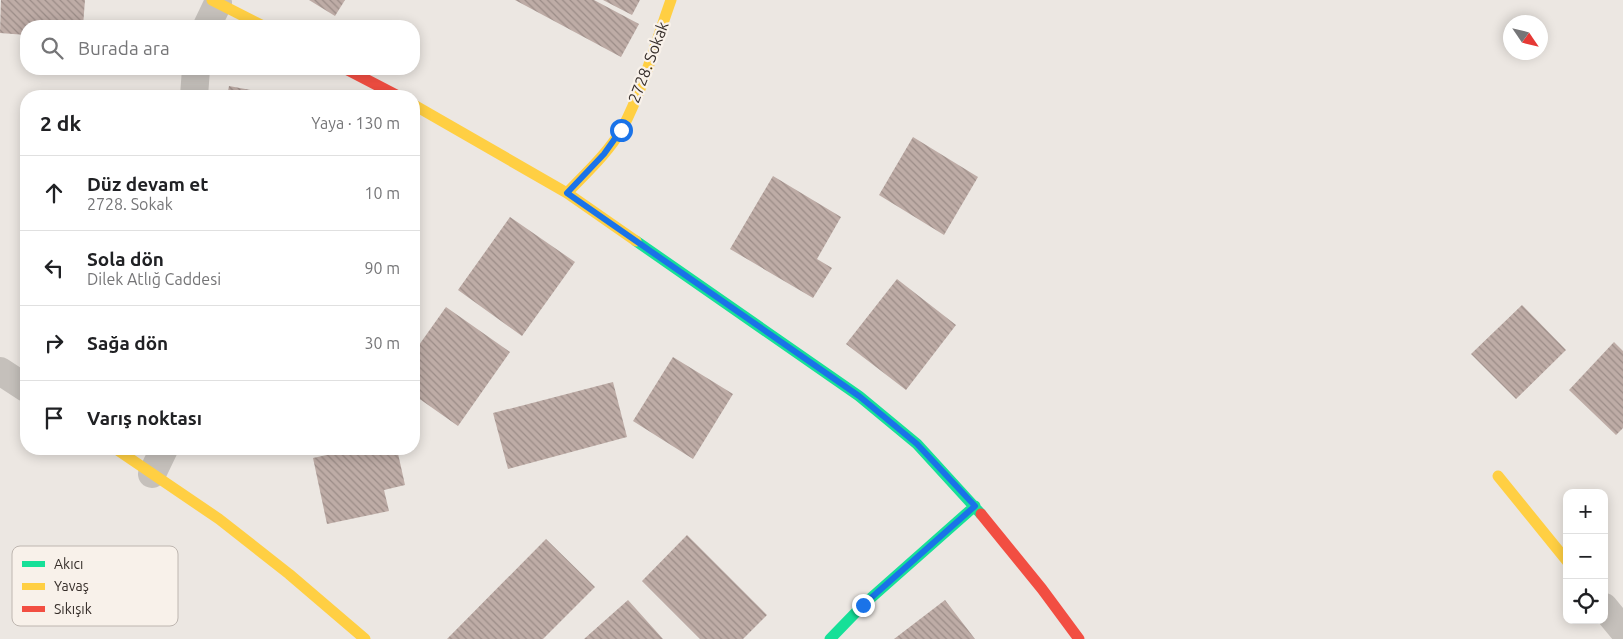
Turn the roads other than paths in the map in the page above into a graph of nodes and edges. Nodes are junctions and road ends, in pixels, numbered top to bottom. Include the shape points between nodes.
1 (671, 0) edge
2 (212, 10) edge
3 (244, 20) edge
4 (196, 75) edge
5 (358, 75) edge
6 (194, 90) edge
7 (386, 90) edge
8 (420, 108) edge
9 (567, 193) junction
10 (0, 371) edge
11 (20, 384) edge
12 (125, 455) edge
13 (161, 455) edge
14 (152, 474) junction
15 (1498, 476) dead end
16 (975, 506) junction
17 (1563, 556) edge
18 (1608, 612) edge
19 (1623, 630) edge
20 (366, 639) edge
21 (830, 639) edge
22 (1079, 639) edge

1 - 9 main road, 2728. Sokak via 621,130 604,154
2 - 3 main road
4 - 6 street
5 - 7 main road
8 - 9 main road
9 - 16 main road via 859,396 917,444
10 - 11 street
12 - 14 main road
13 - 14 street
14 - 20 main road via 227,525
15 - 17 main road
16 - 21 main road via 863,605
16 - 22 main road
18 - 19 street

